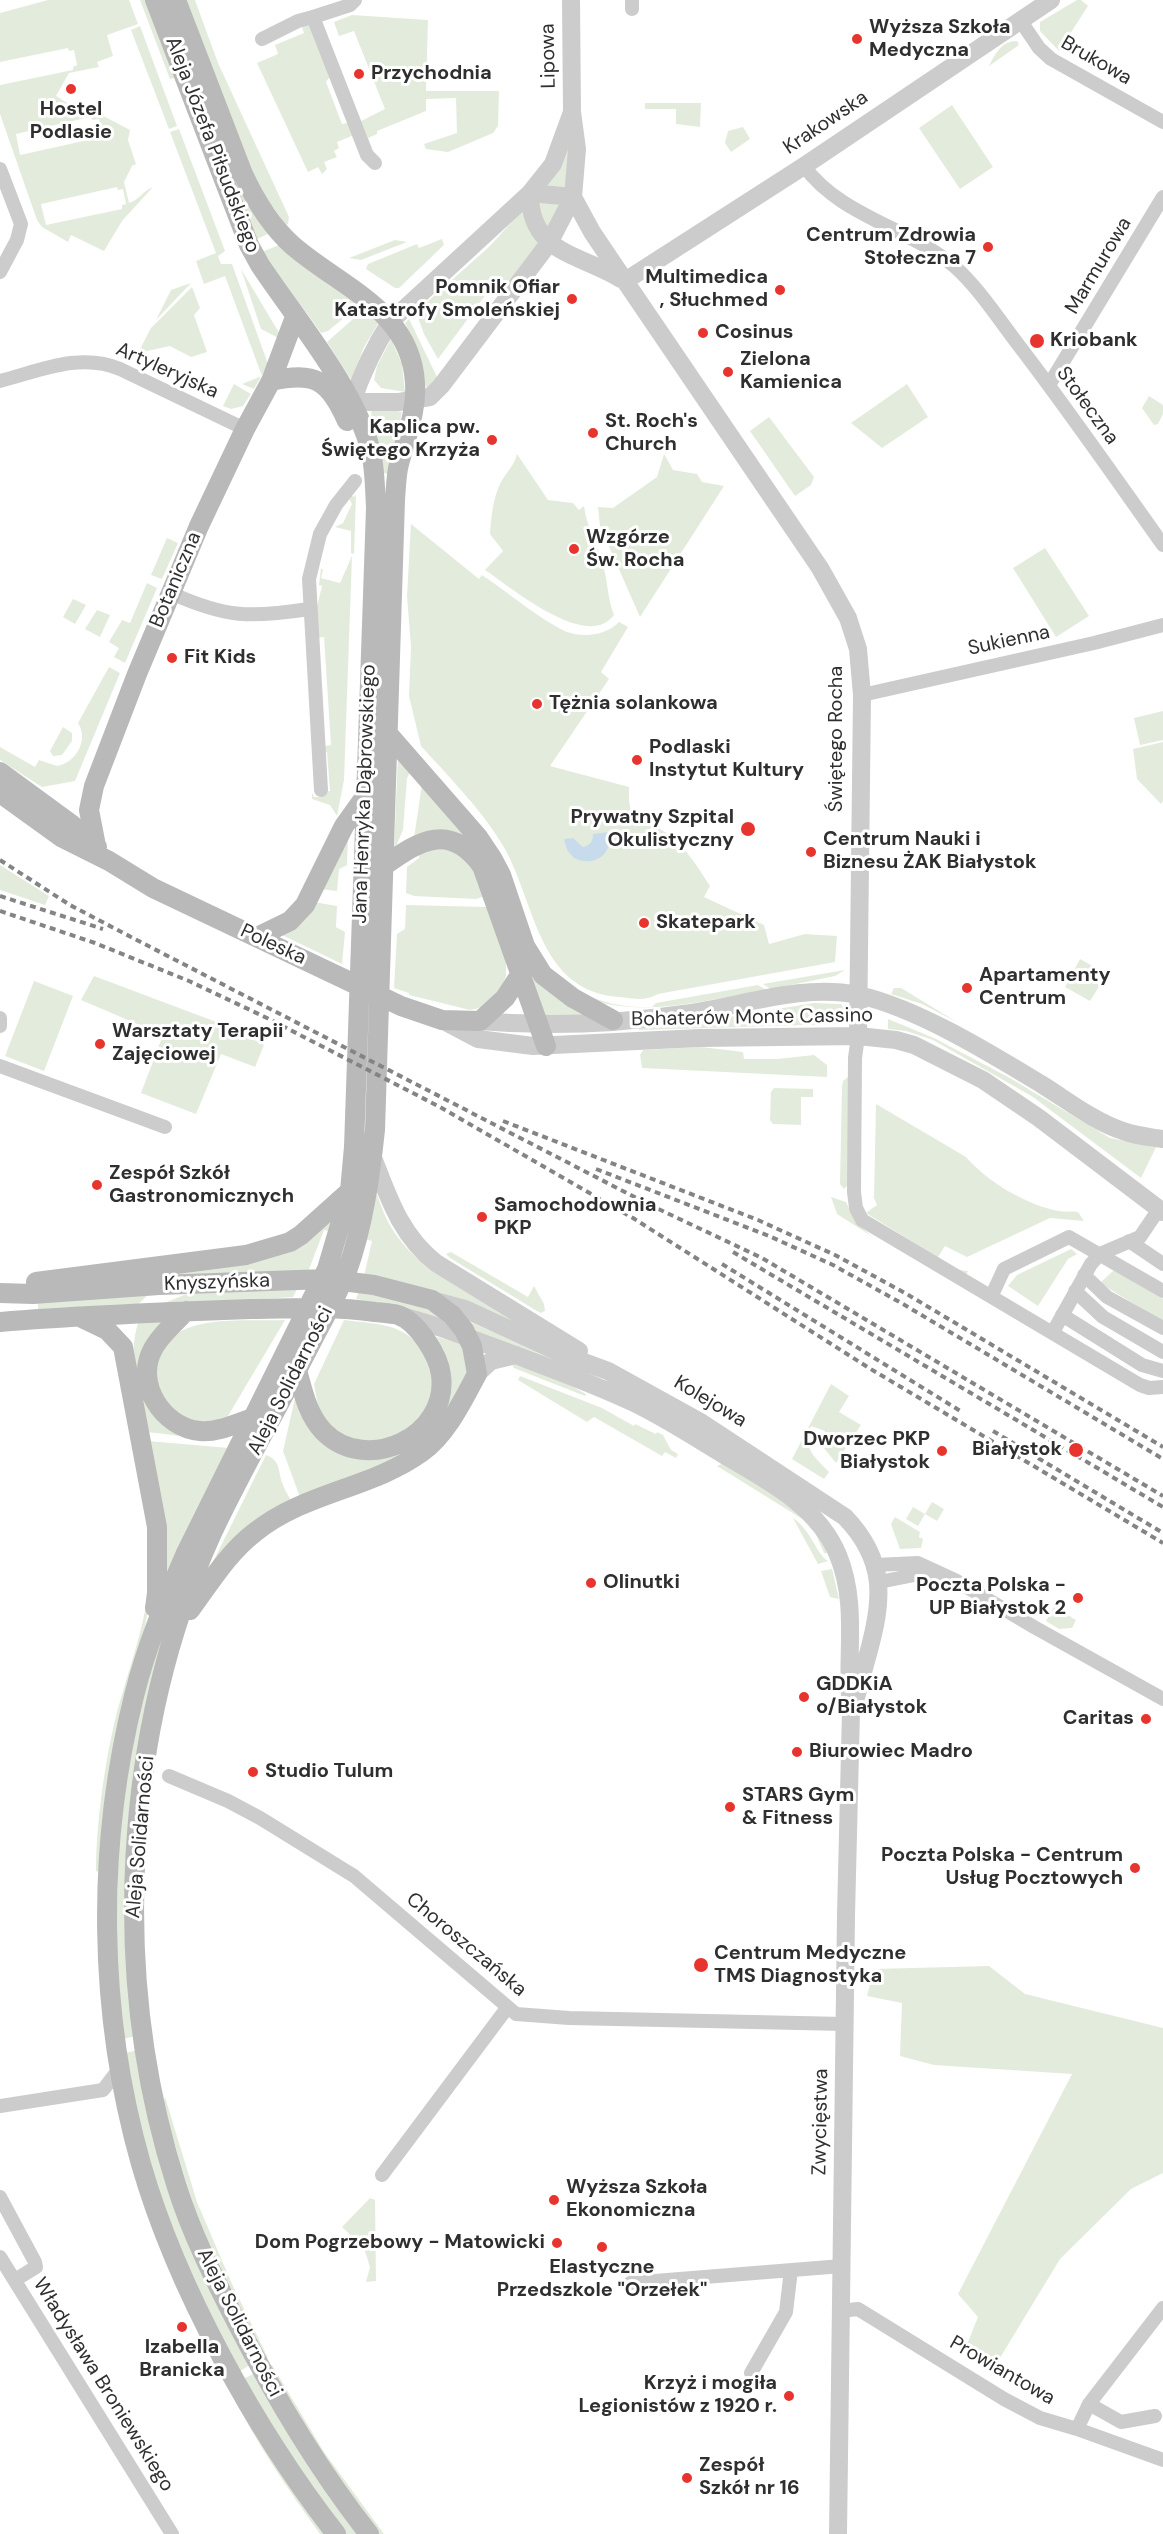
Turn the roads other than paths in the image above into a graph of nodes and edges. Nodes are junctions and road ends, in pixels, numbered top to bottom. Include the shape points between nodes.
1 (155, 0) edge
2 (176, 0) edge
3 (355, 0) edge
4 (571, 0) edge
5 (1051, 0) edge
6 (313, 16) junction
7 (1020, 20) junction
8 (261, 39) dead end
9 (572, 112) junction
10 (1163, 122) edge
11 (375, 163) dead end
12 (804, 166) junction
13 (0, 169) edge
14 (530, 193) junction
15 (573, 197) junction
16 (1163, 197) edge
17 (549, 243) junction
18 (572, 256) junction
19 (0, 273) edge
20 (524, 279) junction
21 (625, 281) junction
22 (295, 317) junction
23 (392, 321) junction
24 (0, 381) edge
25 (271, 381) junction
26 (1049, 386) junction
27 (415, 400) junction
28 (352, 402) junction
29 (245, 429) junction
30 (355, 481) dead end
31 (376, 508) junction
32 (1163, 545) edge
33 (171, 593) junction
34 (309, 609) junction
35 (1163, 625) edge
36 (862, 694) junction
37 (389, 735) junction
38 (0, 772) edge
39 (94, 786) junction
40 (321, 790) dead end
41 (0, 793) edge
42 (364, 798) junction
43 (89, 810) junction
44 (66, 831) junction
45 (103, 854) junction
46 (383, 870) junction
47 (257, 937) junction
48 (520, 975) junction
49 (859, 995) junction
50 (0, 1018) edge
51 (442, 1020) junction
52 (613, 1020) junction
53 (480, 1021) junction
54 (538, 1025) junction
55 (0, 1026) edge
56 (858, 1036) junction
57 (546, 1046) junction
58 (0, 1066) edge
59 (165, 1127) dead end
60 (375, 1130) joint
61 (1163, 1139) edge
62 (372, 1155) junction
63 (350, 1191) junction
64 (1162, 1207) edge
65 (1129, 1241) junction
66 (1100, 1254) junction
67 (1163, 1264) edge
68 (337, 1270) junction
69 (1084, 1275) junction
70 (159, 1285) junction
71 (1075, 1291) junction
72 (1163, 1291) edge
73 (0, 1292) edge
74 (992, 1295) junction
75 (432, 1300) junction
76 (186, 1311) junction
77 (139, 1314) junction
78 (400, 1315) junction
79 (1062, 1315) junction
80 (79, 1317) junction
81 (0, 1322) edge
82 (1163, 1328) edge
83 (1053, 1332) junction
84 (469, 1338) junction
85 (123, 1347) junction
86 (1163, 1352) edge
87 (516, 1355) junction
88 (297, 1370) junction
89 (608, 1371) junction
90 (1163, 1371) edge
91 (477, 1374) junction
92 (1163, 1387) edge
93 (253, 1418) junction
94 (845, 1517) junction
95 (826, 1534) junction
96 (193, 1558) junction
97 (877, 1574) junction
98 (846, 1581) junction
99 (852, 1628) junction
100 (177, 1629) junction
101 (874, 1633) junction
102 (149, 1647) junction
103 (1163, 1699) edge
104 (851, 1711) junction
105 (169, 1776) dead end
106 (507, 2008) junction
107 (845, 2024) junction
108 (119, 2057) junction
109 (103, 2090) junction
110 (0, 2106) edge
111 (130, 2116) junction
112 (382, 2175) dead end
113 (0, 2197) edge
114 (0, 2257) edge
115 (842, 2266) junction
116 (791, 2270) junction
117 (15, 2280) junction
118 (630, 2283) dead end
119 (1163, 2308) edge
120 (841, 2311) junction
121 (751, 2373) dead end
122 (1089, 2403) junction
123 (1155, 2416) dead end
124 (1077, 2428) junction
125 (1163, 2460) edge
126 (172, 2534) edge
127 (336, 2534) edge
128 (369, 2534) edge
129 (838, 2534) edge

1 - 22 main road, Aleja Józefa Piłsudskiego via 249,245
2 - 23 main road, Aleja Józefa Piłsudskiego via 257,201 293,246
3 - 6 street
4 - 9 street, Lipowa
5 - 7 street, Krakowska
6 - 8 street
6 - 11 street via 367,155
7 - 10 street, Brukowa via 1051,59
7 - 12 street, Krakowska
9 - 14 street, Lipowa via 553,164
9 - 15 street, Lipowa via 577,149
12 - 21 street, Krakowska
12 - 26 street, Stołeczna via 835,197 954,266
13 - 19 street via 21,224
14 - 15 street
14 - 17 street via 536,228
14 - 23 street, Lipowa
15 - 17 street
15 - 21 street, Świętego Rocha
16 - 26 street, Marmurowa
17 - 18 street, Świętego Rocha
17 - 20 street
18 - 20 street via 548,263
18 - 21 street, Świętego Rocha
20 - 27 street via 441,386 430,397
21 - 36 street, Świętego Rocha via 826,578 848,618 858,648
22 - 25 main road, Botaniczna
22 - 28 main road, Aleja Józefa Piłsudskiego
23 - 27 main road, Aleja Józefa Piłsudskiego via 413,363
23 - 28 street, Lipowa via 378,340
24 - 29 street, Artyleryjska via 74,362 102,363
25 - 29 main road, Botaniczna
25 - 31 main road via 296,375 323,383 351,431
26 - 32 street, Stołeczna
27 - 28 street
27 - 37 main road, Jana Henryka Dąbrowskiego via 395,500
28 - 31 main road, Jana Henryka Dąbrowskiego via 371,451
29 - 33 main road, Botaniczna
30 - 34 street via 320,534 309,579
31 - 42 main road, Jana Henryka Dąbrowskiego
33 - 34 street via 219,612 238,615
33 - 39 main road, Botaniczna
34 - 40 street
35 - 36 street, Sukienna
36 - 49 street, Świętego Rocha
37 - 46 main road, Jana Henryka Dąbrowskiego
37 - 52 main road via 492,858 525,946 543,975 573,998
38 - 44 main road, Poleska
39 - 43 main road, Botaniczna
39 - 44 main road, Botaniczna
41 - 44 main road, Poleska
42 - 47 main road via 344,826 305,905 290,921
42 - 63 main road, Jana Henryka Dąbrowskiego
43 - 44 main road
43 - 45 main road, Botaniczna
44 - 45 main road, Poleska
45 - 47 main road, Poleska via 153,888
46 - 48 main road via 413,845 426,840 441,839 473,854 482,866
46 - 60 main road, Jana Henryka Dąbrowskiego
47 - 51 main road, Poleska via 401,1006
48 - 53 main road via 505,998
48 - 54 main road
49 - 52 street, Bohaterów Monte Cassino via 805,993 683,1014
49 - 56 street, Świętego Rocha
49 - 61 street, Bohaterów Monte Cassino via 955,1035 1099,1121 1123,1131
50 - 55 street
51 - 53 main road, Poleska
51 - 57 street, Poleska via 478,1039
52 - 54 street, Bohaterów Monte Cassino
53 - 54 street, Poleska
54 - 57 main road
56 - 57 street, Bohaterów Monte Cassino via 699,1038
56 - 64 street, Bohaterów Monte Cassino via 914,1045 983,1080
56 - 74 street, Świętego Rocha via 854,1192 858,1214 867,1224
58 - 59 street
60 - 62 main road, Aleja Solidarności
62 - 68 main road, Aleja Solidarności via 364,1202
62 - 89 street via 396,1214 420,1250
63 - 68 main road, Aleja Solidarności
63 - 73 main road via 301,1235 265,1251 32,1282
64 - 65 street via 1140,1237
65 - 66 street
65 - 67 street
66 - 69 street
66 - 72 street
66 - 74 street via 1069,1237 1004,1269
68 - 88 main road, Aleja Solidarności
68 - 93 main road, Aleja Solidarności
69 - 71 street
69 - 82 street via 1107,1297
70 - 73 main road, Knyszyńska via 33,1294
70 - 75 main road, Knyszyńska via 326,1279 374,1285
70 - 77 main road
71 - 79 street
71 - 86 street via 1103,1317
74 - 83 street, Świętego Rocha
75 - 84 main road via 452,1315
75 - 89 street, Kolejowa via 465,1309
76 - 77 main road, Knyszyńska
76 - 78 main road, Knyszyńska via 317,1307
76 - 93 main road via 148,1361 150,1393 159,1408 183,1427 201,1431
77 - 80 main road, Knyszyńska
77 - 85 main road
78 - 84 street, Kolejowa
78 - 88 main road via 425,1339 435,1354 441,1376 440,1396 432,1417 404,1443 369,1450 350,1447 324,1433 313,1418
79 - 83 street
79 - 90 street via 1142,1365
80 - 81 main road, Knyszyńska
80 - 85 main road via 107,1330
83 - 92 street, Świętego Rocha via 1140,1384
84 - 87 street, Kolejowa
84 - 91 main road
85 - 102 main road via 157,1527 157,1593
87 - 91 street via 491,1361
87 - 95 street, Kolejowa via 665,1419 785,1493
88 - 96 main road, Aleja Solidarności via 228,1502
89 - 94 street, Kolejowa via 702,1423
91 - 100 main road via 453,1417 423,1451 390,1471 299,1505 254,1533 232,1553
93 - 96 main road, Aleja Solidarności
94 - 95 street via 838,1528
94 - 97 street, Kolejowa via 858,1530
95 - 98 street, Kolejowa
96 - 100 main road, Aleja Solidarności
96 - 102 main road, Aleja Solidarności via 166,1598
97 - 98 street
97 - 101 street, Zwycięstwa via 880,1601
97 - 103 street via 935,1571
98 - 99 street, Zwycięstwa
99 - 101 street
99 - 104 street, Zwycięstwa via 848,1685
100 - 128 main road, Aleja Solidarności via 150,1735 133,1883 134,1948 143,2038 156,2106 176,2184 204,2260 295,2430
101 - 104 street, Zwycięstwa
102 - 108 main road, Aleja Solidarności via 125,1734 114,1804 107,1902
104 - 107 street, Zwycięstwa
105 - 106 street, Choroszczańska via 260,1818 354,1876
106 - 107 street, Choroszczańska via 528,2017
106 - 112 street
107 - 115 street, Zwycięstwa
108 - 109 street via 116,2073
108 - 111 main road, Aleja Solidarności
109 - 110 street
109 - 111 street via 118,2099
111 - 127 main road, Aleja Solidarności via 158,2213 198,2308 273,2444
113 - 117 street via 36,2267
114 - 117 street, Władysława Broniewskiego
115 - 116 street
115 - 120 street, Zwycięstwa
116 - 118 street
116 - 121 street via 786,2312
117 - 126 street, Władysława Broniewskiego
119 - 122 street
120 - 124 street, Prowiantowa via 858,2309 1004,2399 1040,2418
120 - 129 street, Zwycięstwa
122 - 123 street via 1121,2422
122 - 124 street
124 - 125 street, Prowiantowa

